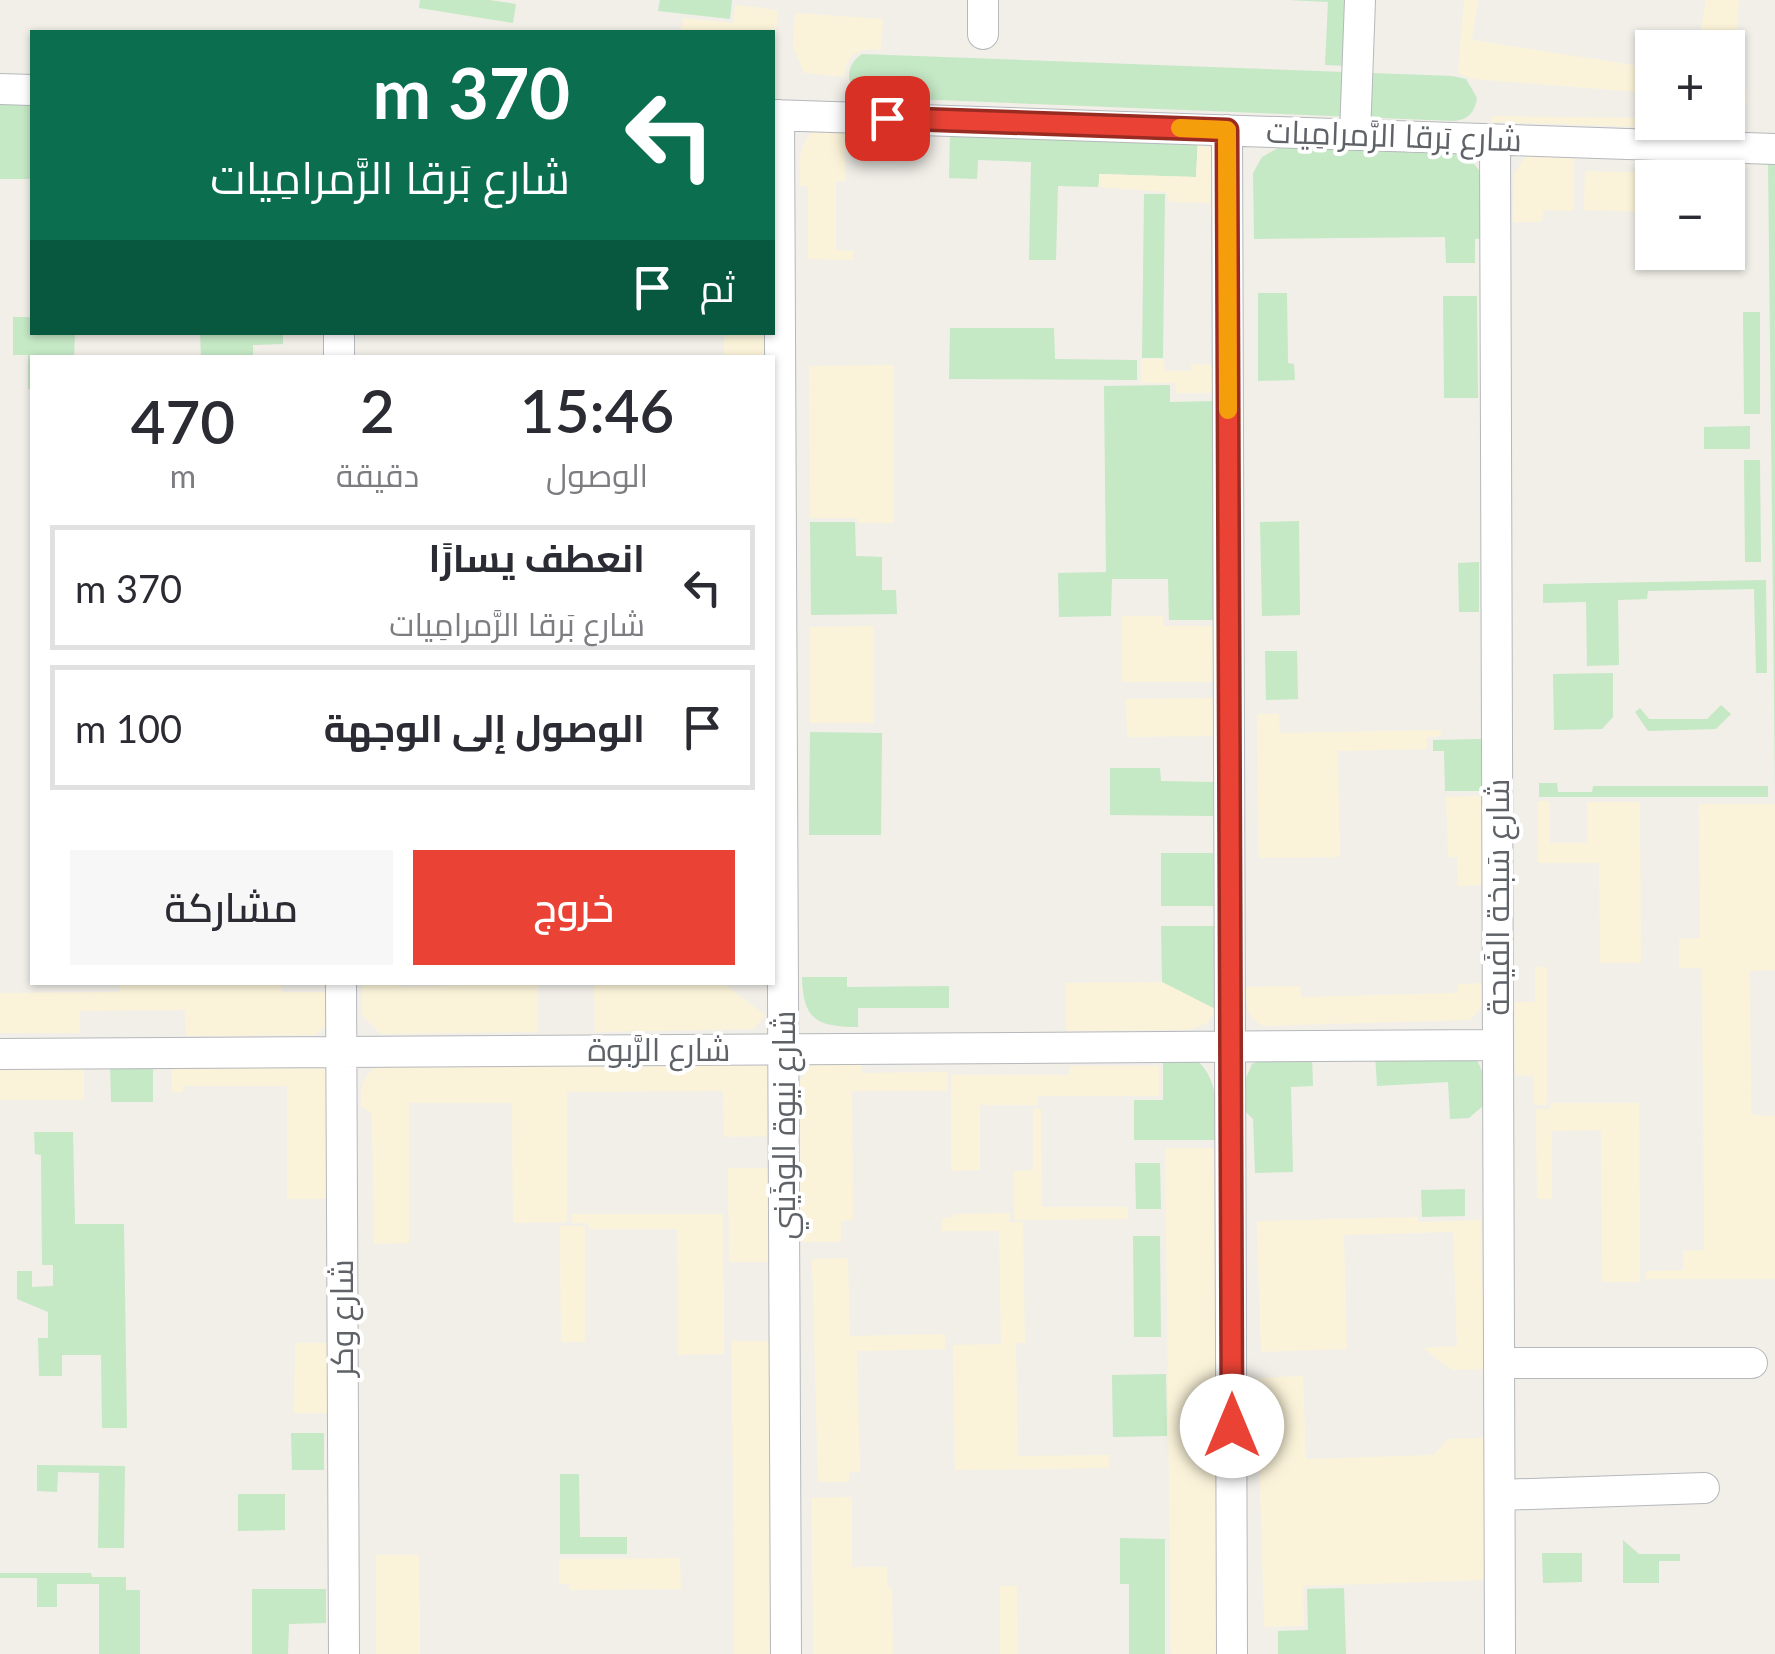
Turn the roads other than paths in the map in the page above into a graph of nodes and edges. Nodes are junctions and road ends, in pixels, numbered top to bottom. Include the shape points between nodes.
1 (983, 0) edge
2 (1360, 0) edge
3 (983, 34) dead end
4 (0, 88) edge
5 (30, 90) edge
6 (776, 115) edge
7 (1227, 130) junction
8 (1355, 134) junction
9 (1495, 140) junction
10 (1775, 149) edge
11 (341, 985) edge
12 (1498, 1045) junction
13 (1230, 1047) junction
14 (783, 1049) junction
15 (342, 1052) junction
16 (0, 1054) edge
17 (1499, 1363) junction
18 (1752, 1363) dead end
19 (1704, 1488) dead end
20 (1500, 1495) junction
21 (344, 1654) edge
22 (786, 1654) edge
23 (1232, 1654) edge
24 (1500, 1654) edge

1 - 3 street
2 - 8 street
4 - 5 street
6 - 7 street, شارع بَرقا الرَّمرامِيات
6 - 14 street, شارع نيوة الوذَيني
7 - 8 street, شارع بَرقا الرَّمرامِيات
7 - 13 street
8 - 9 street, شارع بَرقا الرَّمرامِيات
9 - 10 street, شارع بَرقا الرَّمرامِيات
9 - 12 street, شارع سَبخة الفَيحة
11 - 15 street, شارع وكر
12 - 13 street, شارع الرَّبوة
12 - 17 street, شارع سَبخة الفَيحة
13 - 14 street, شارع الرَّبوة
13 - 23 street
14 - 15 street, شارع الرَّبوة
14 - 22 street, شارع نيوة الوذَيني
15 - 16 street, شارع الرَّبوة
15 - 21 street, شارع وكر
17 - 18 street
17 - 20 street, شارع سَبخة الفَيحة
19 - 20 street
20 - 24 street, شارع سَبخة الفَيحة

